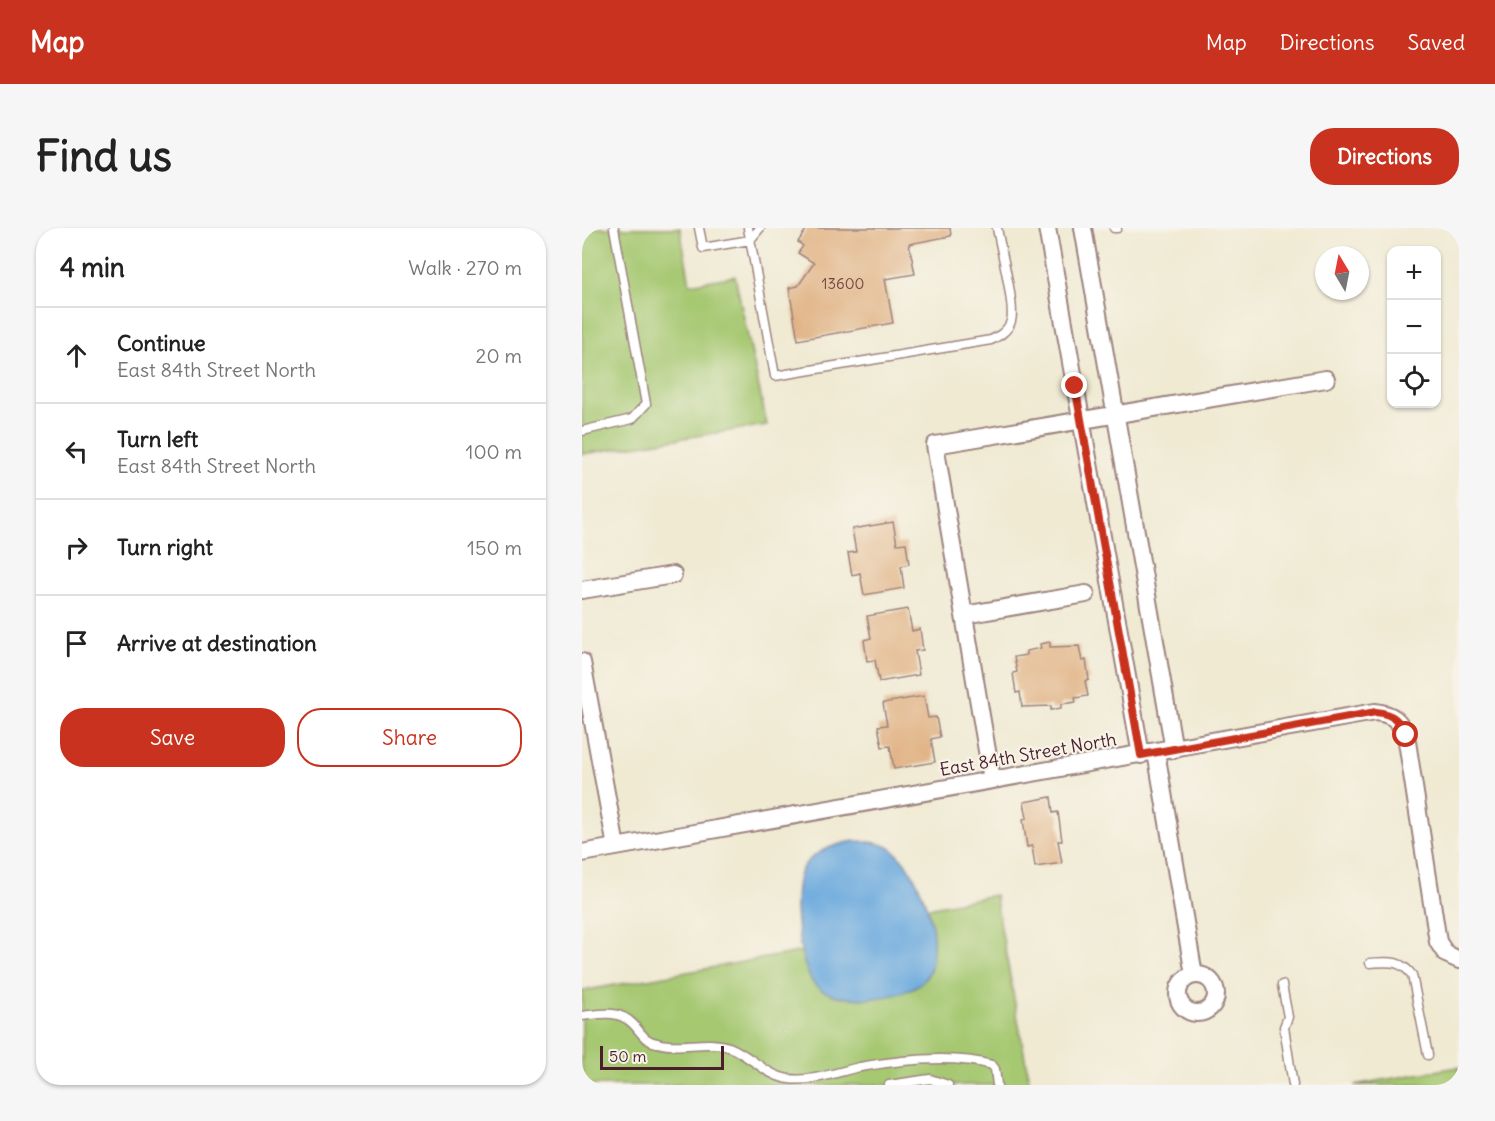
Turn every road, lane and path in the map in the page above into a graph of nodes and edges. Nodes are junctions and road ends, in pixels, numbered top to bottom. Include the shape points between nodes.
1 (614, 228) edge
2 (699, 228) edge
3 (748, 228) edge
4 (759, 228) edge
5 (997, 228) edge
6 (1047, 228) edge
7 (1083, 228) edge
8 (750, 240) junction
9 (1326, 379) dead end
10 (1116, 415) junction
11 (1083, 421) junction
12 (582, 431) edge
13 (673, 575) dead end
14 (582, 590) edge
15 (1086, 594) dead end
16 (964, 615) junction
17 (582, 663) edge
18 (1174, 750) junction
19 (1149, 754) junction
20 (992, 780) junction
21 (616, 847) junction
22 (582, 853) edge
23 (1459, 960) edge
24 (1370, 963) dead end
25 (1194, 975) dead end
26 (1282, 985) dead end
27 (582, 1016) edge
28 (1428, 1055) dead end
29 (889, 1085) edge
30 (948, 1085) edge
31 (997, 1085) edge
32 (1293, 1085) edge

1 - 12 lane via 646,404 632,419
2 - 8 lane via 703,248
3 - 8 lane
4 - 8 lane
5 - 8 lane via 1012,312 1008,327 1000,336 775,376
6 - 11 street
7 - 10 street
9 - 10 street
10 - 11 street
10 - 18 street
11 - 16 street via 934,445
11 - 19 street
13 - 14 street
15 - 16 street
16 - 20 street
17 - 21 street
18 - 19 street, East 84th Street North
18 - 23 street, East 84th Street North via 1376,712 1400,721 1406,735 1438,942 1446,954
19 - 20 street, East 84th Street North
19 - 25 street
20 - 21 street, East 84th Street North
21 - 22 street, East 84th Street North
24 - 28 lane via 1394,961 1404,964 1412,975
26 - 32 lane
27 - 31 lane via 622,1016 642,1037 659,1044 722,1045 779,1077 790,1079 807,1080 861,1067 938,1060 992,1065
29 - 30 lane via 930,1079

